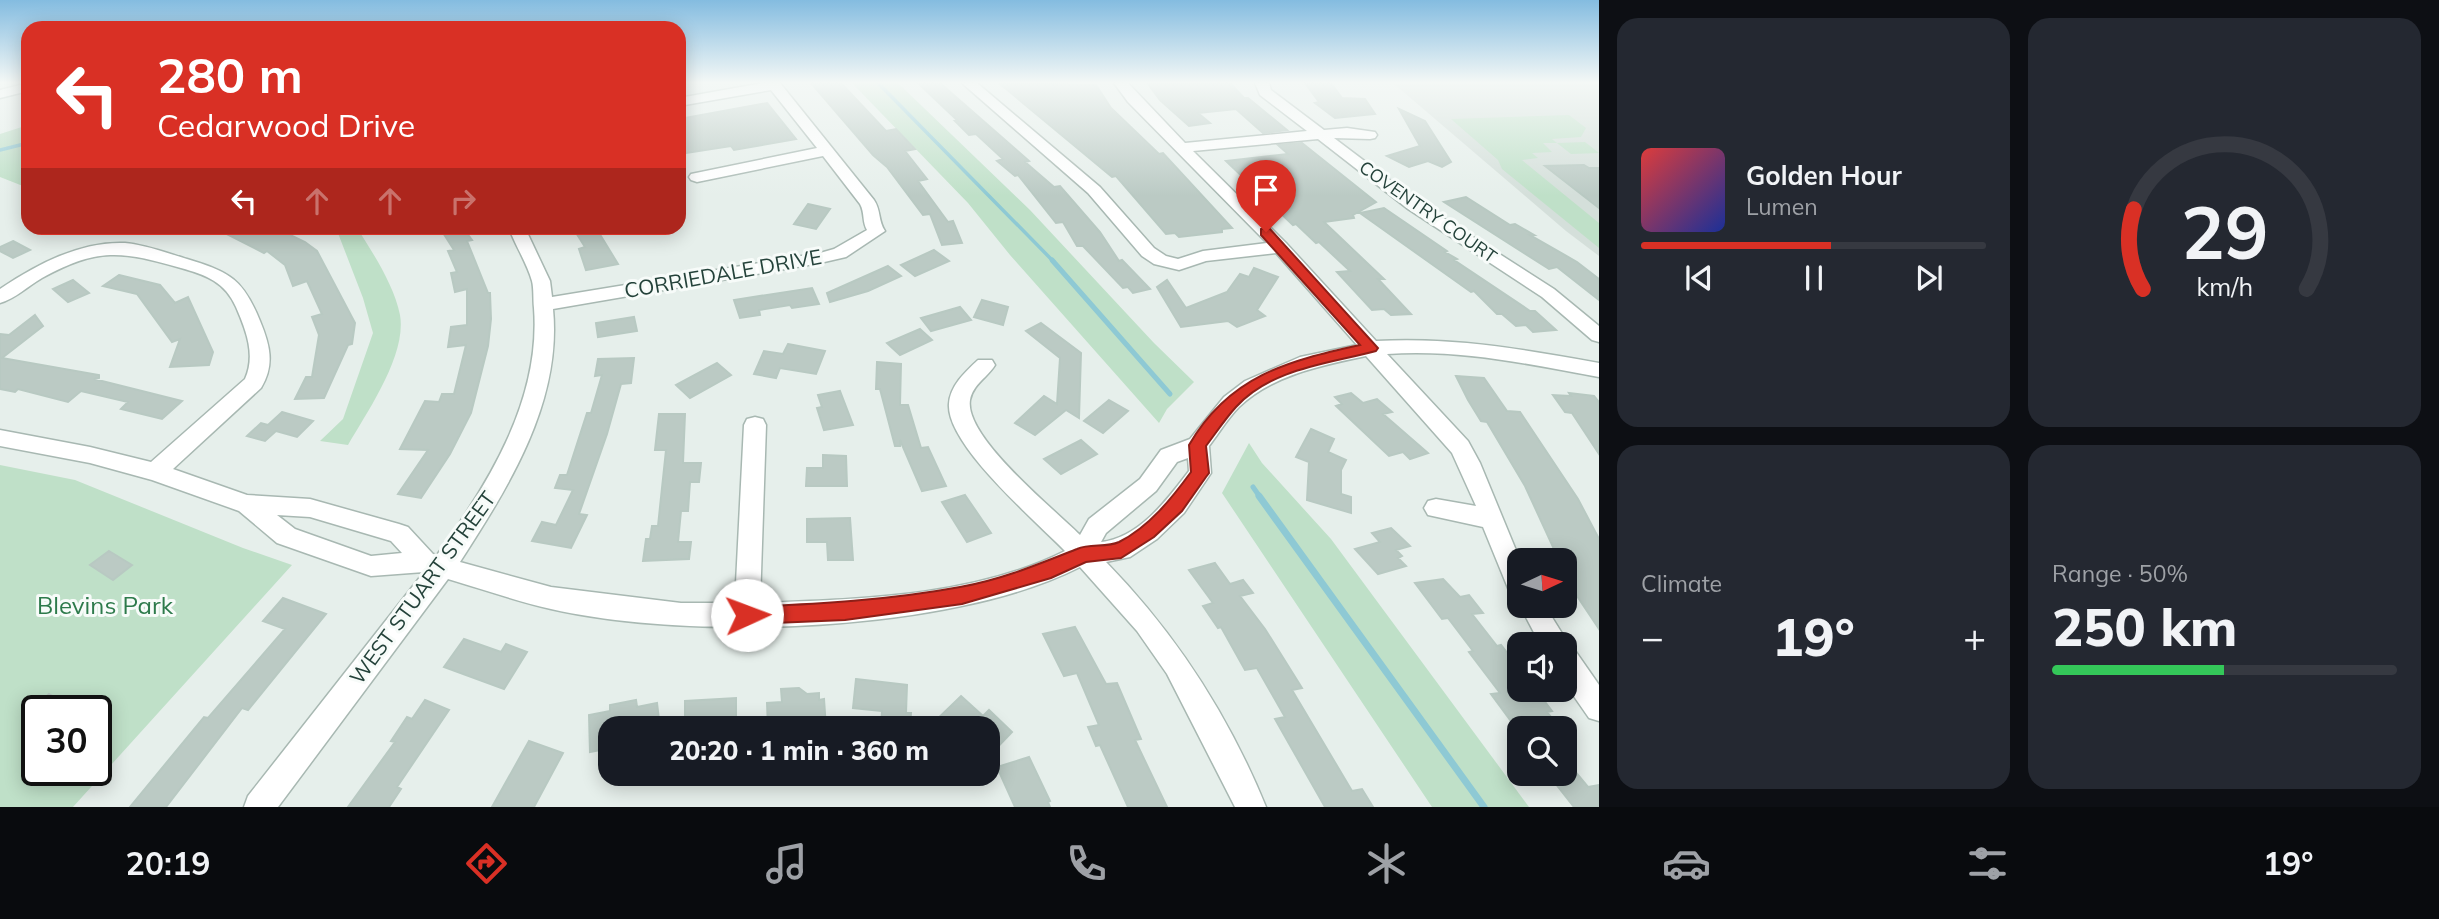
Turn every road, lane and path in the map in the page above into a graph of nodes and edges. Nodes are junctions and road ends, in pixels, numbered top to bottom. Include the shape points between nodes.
1 (803, 121) edge
2 (1013, 121) edge
3 (1155, 121) edge
4 (1302, 121) edge
5 (1321, 135) junction
6 (1370, 135) dead end
7 (1182, 148) junction
8 (827, 151) junction
9 (697, 177) dead end
10 (521, 235) edge
11 (1280, 247) junction
12 (0, 297) edge
13 (545, 304) junction
14 (1599, 336) edge
15 (1371, 348) junction
16 (985, 365) dead end
17 (1599, 370) edge
18 (755, 425) dead end
19 (0, 438) edge
20 (1198, 445) junction
21 (155, 472) junction
22 (247, 504) junction
23 (1436, 508) dead end
24 (1493, 519) junction
25 (1083, 554) junction
26 (1507, 560) edge
27 (434, 565) junction
28 (747, 615) junction
29 (1577, 677) edge
30 (1599, 708) edge
31 (259, 807) edge
32 (1251, 807) edge

1 - 8 street, CORRIEDALE DRIVE
2 - 11 street via 1094,190 1160,260 1179,265 1203,256
3 - 7 street
4 - 5 street, COVENTRY COURT
5 - 6 street
5 - 7 street
5 - 14 street, COVENTRY COURT via 1414,206 1548,293
7 - 11 street
8 - 9 street
8 - 13 street, CORRIEDALE DRIVE via 872,211 877,231 853,247 820,258
10 - 13 street, WEST STUART STREET via 534,259
11 - 15 street
12 - 21 street via 52,265 111,250 143,251 218,274 234,285 261,350 261,368 254,383
13 - 27 street, WEST STUART STREET via 541,371 519,439 499,482
15 - 17 street via 1457,347
15 - 20 street via 1307,362 1252,386 1231,402
15 - 24 street via 1460,447
16 - 25 street via 963,387 959,399 962,419 981,449
18 - 28 street
19 - 21 street
20 - 25 street via 1169,456 1148,485 1097,526
20 - 25 street via 1200,473 1176,506 1121,550
21 - 22 street
22 - 27 street via 310,508 399,534
22 - 27 street via 286,536 371,566
23 - 24 street
24 - 26 street
25 - 28 street via 1051,570 962,596 845,611
25 - 32 street via 1176,663
27 - 28 street via 551,597 609,607
27 - 31 street, WEST STUART STREET
29 - 30 street

